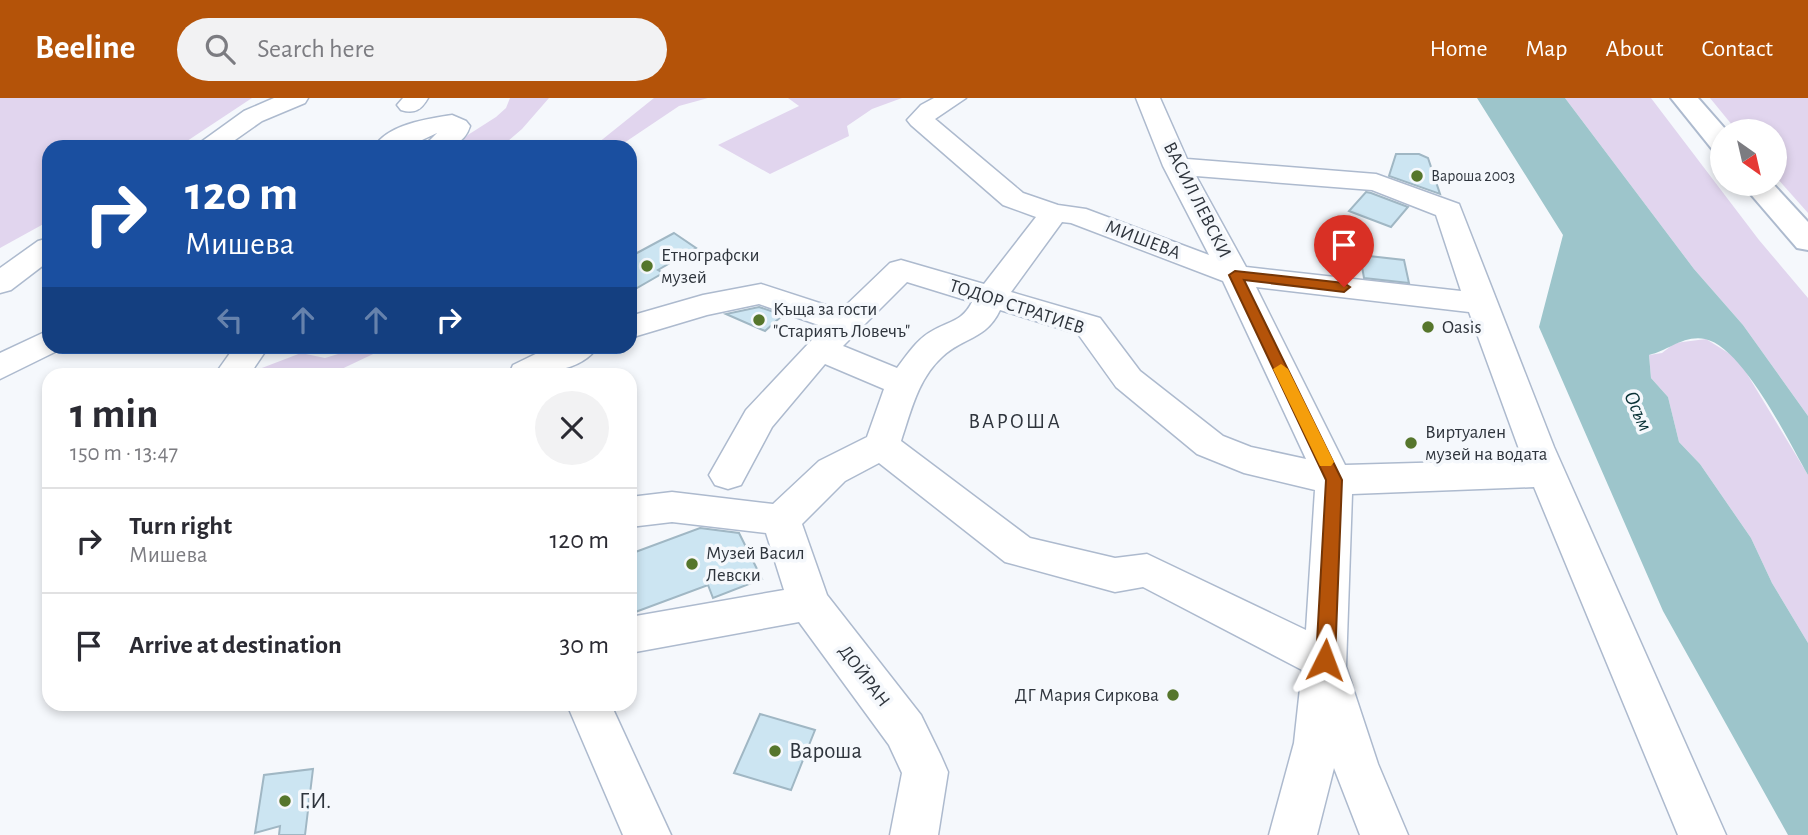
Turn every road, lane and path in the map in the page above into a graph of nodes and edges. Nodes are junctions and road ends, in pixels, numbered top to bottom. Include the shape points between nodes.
1 (279, 98) edge
2 (296, 98) edge
3 (954, 98) edge
4 (1148, 98) edge
5 (1684, 98) edge
6 (253, 116) junction
7 (1710, 129) edge
8 (210, 140) edge
9 (218, 140) edge
10 (401, 140) edge
11 (445, 140) edge
12 (1177, 166) junction
13 (1768, 196) edge
14 (1054, 213) junction
15 (42, 233) edge
16 (1808, 241) edge
17 (42, 252) edge
18 (0, 256) edge
19 (1235, 275) junction
20 (0, 283) edge
21 (990, 298) junction
22 (1479, 303) junction
23 (846, 323) junction
24 (637, 325) edge
25 (42, 345) edge
26 (820, 349) junction
27 (565, 354) edge
28 (0, 367) edge
29 (536, 368) edge
30 (903, 384) junction
31 (882, 445) junction
32 (1544, 473) junction
33 (728, 475) dead end
34 (1334, 480) junction
35 (637, 511) edge
36 (781, 520) junction
37 (809, 603) junction
38 (637, 634) edge
39 (1325, 660) junction
40 (592, 711) edge
41 (647, 835) edge
42 (914, 835) edge
43 (1293, 835) edge
44 (1384, 835) edge
45 (1702, 835) edge

1 - 6 street
2 - 6 street
3 - 14 street, МИШЕВА via 920,120 1013,199
4 - 12 street, ВАСИЛ ЛЕВСКИ
5 - 7 street
6 - 8 street
6 - 9 street
10 - 11 street via 435,123 452,123 456,132
12 - 19 street, ВАСИЛ ЛЕВСКИ
12 - 22 street via 1376,182 1449,210
13 - 16 street
14 - 19 street, МИШЕВА via 1076,215
14 - 21 street
15 - 18 street
17 - 20 street
19 - 22 street, МИШЕВА
19 - 34 street, ВАСИЛ ЛЕВСКИ
21 - 23 street, ТОДОР СТРАТИЕВ via 901,270
21 - 30 street via 969,328 944,338 928,351
21 - 34 street, ТОДОР СТРАТИЕВ via 1089,326 1128,379 1210,445 1244,459
22 - 32 street
23 - 24 street via 761,294 703,304
23 - 26 street
25 - 28 street
26 - 30 street
26 - 33 street via 758,419
27 - 29 street
30 - 31 street
31 - 36 street via 832,471
31 - 39 street via 1019,551 1115,575 1146,570
32 - 34 street, ТОДОР СТРАТИЕВ
32 - 45 street
34 - 39 street, ВАСИЛ ЛЕВСКИ
35 - 36 street via 672,507
36 - 37 street, ДОЙРАН
37 - 38 street
37 - 42 street, ДОЙРАН via 905,730 925,772
39 - 43 street, ВАСИЛ ЛЕВСКИ via 1317,743
39 - 44 street via 1354,764
40 - 41 street

